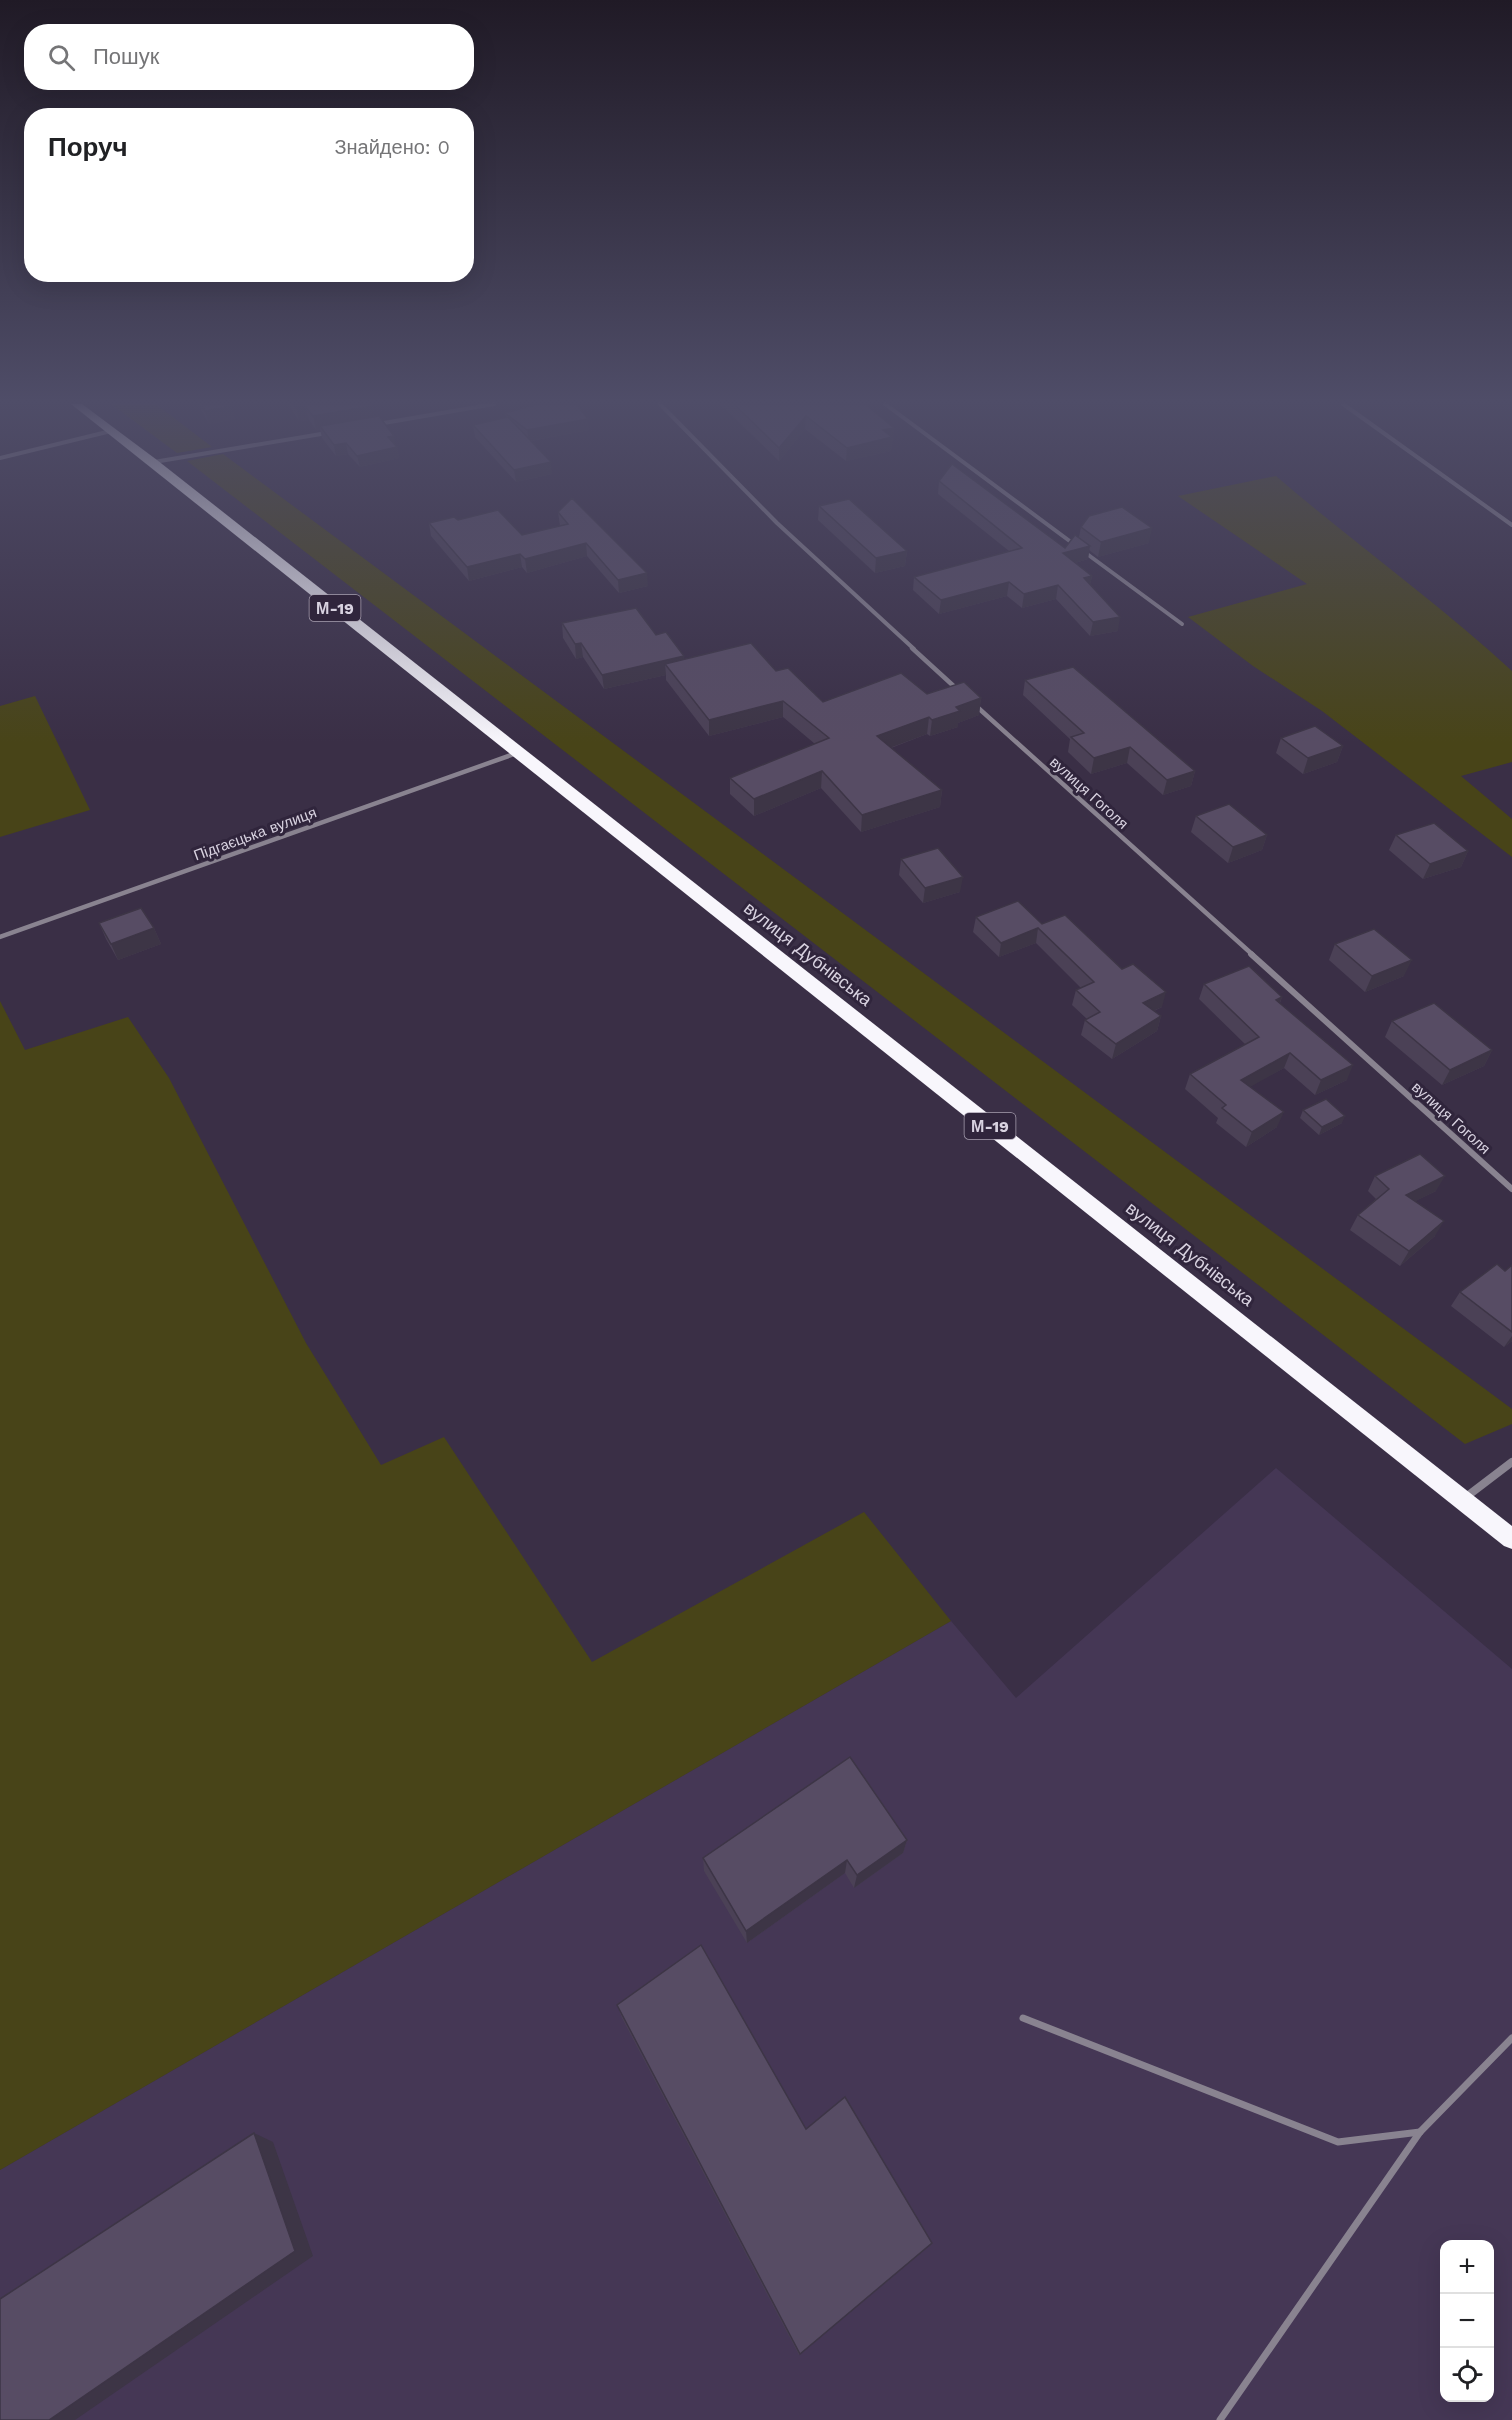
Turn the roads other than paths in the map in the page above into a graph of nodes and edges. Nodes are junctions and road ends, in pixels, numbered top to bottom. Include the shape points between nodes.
1 (222, 517) edge
2 (771, 517) edge
3 (1037, 517) edge
4 (1182, 624) dead end
5 (959, 691) edge
6 (968, 699) edge
7 (517, 753) junction
8 (0, 937) edge
9 (1512, 1189) edge
10 (1512, 1462) edge
11 (1463, 1499) junction
12 (1512, 1539) edge
13 (1023, 2018) dead end
14 (1512, 2038) edge
15 (1420, 2132) junction
16 (1220, 2420) edge

1 - 7 highway, вулиця Дубнівська / М-19
2 - 5 street
3 - 4 street
6 - 9 street, вулиця Гоголя
7 - 8 street, Підгаєцька вулиця
7 - 11 highway, вулиця Дубнівська / М-19
10 - 11 street
11 - 12 highway, вулиця Дубнівська / М-19
13 - 15 lane via 1338,2142
14 - 15 lane
15 - 16 lane

